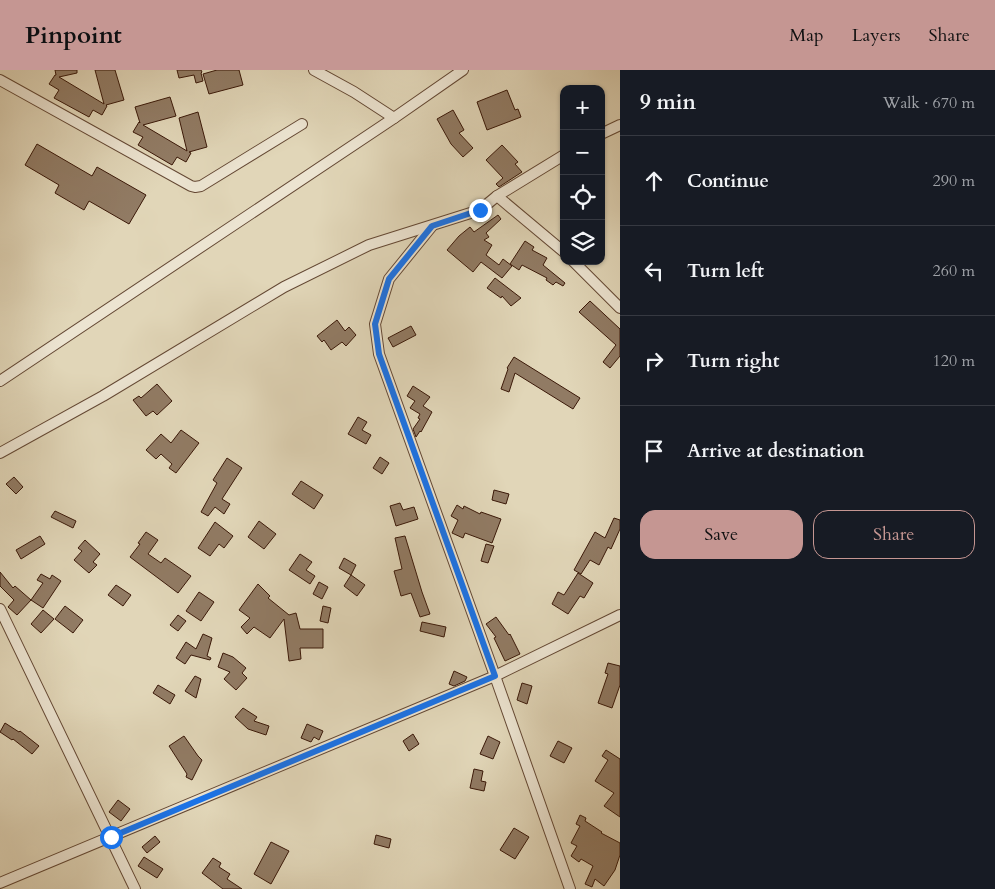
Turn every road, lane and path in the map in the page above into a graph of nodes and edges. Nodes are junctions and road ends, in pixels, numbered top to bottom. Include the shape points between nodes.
1 (314, 70) edge
2 (463, 70) edge
3 (0, 80) edge
4 (394, 118) junction
5 (302, 124) dead end
6 (620, 125) edge
7 (605, 132) edge
8 (560, 157) edge
9 (497, 196) junction
10 (432, 226) junction
11 (560, 249) edge
12 (577, 265) edge
13 (620, 308) edge
14 (0, 381) edge
15 (0, 453) edge
16 (0, 609) edge
17 (620, 615) edge
18 (495, 676) junction
19 (111, 837) junction
20 (0, 883) edge
21 (135, 889) edge
22 (570, 889) edge

1 - 4 street
2 - 4 street
3 - 5 street via 195,187
4 - 14 street
6 - 7 street
8 - 9 street
9 - 10 street via 480,210
9 - 11 street
10 - 15 street via 368,245 284,288
10 - 18 street via 389,279 375,324 379,354
12 - 13 street
16 - 19 street
17 - 18 street
18 - 19 street
18 - 22 street
19 - 20 street
19 - 21 street

